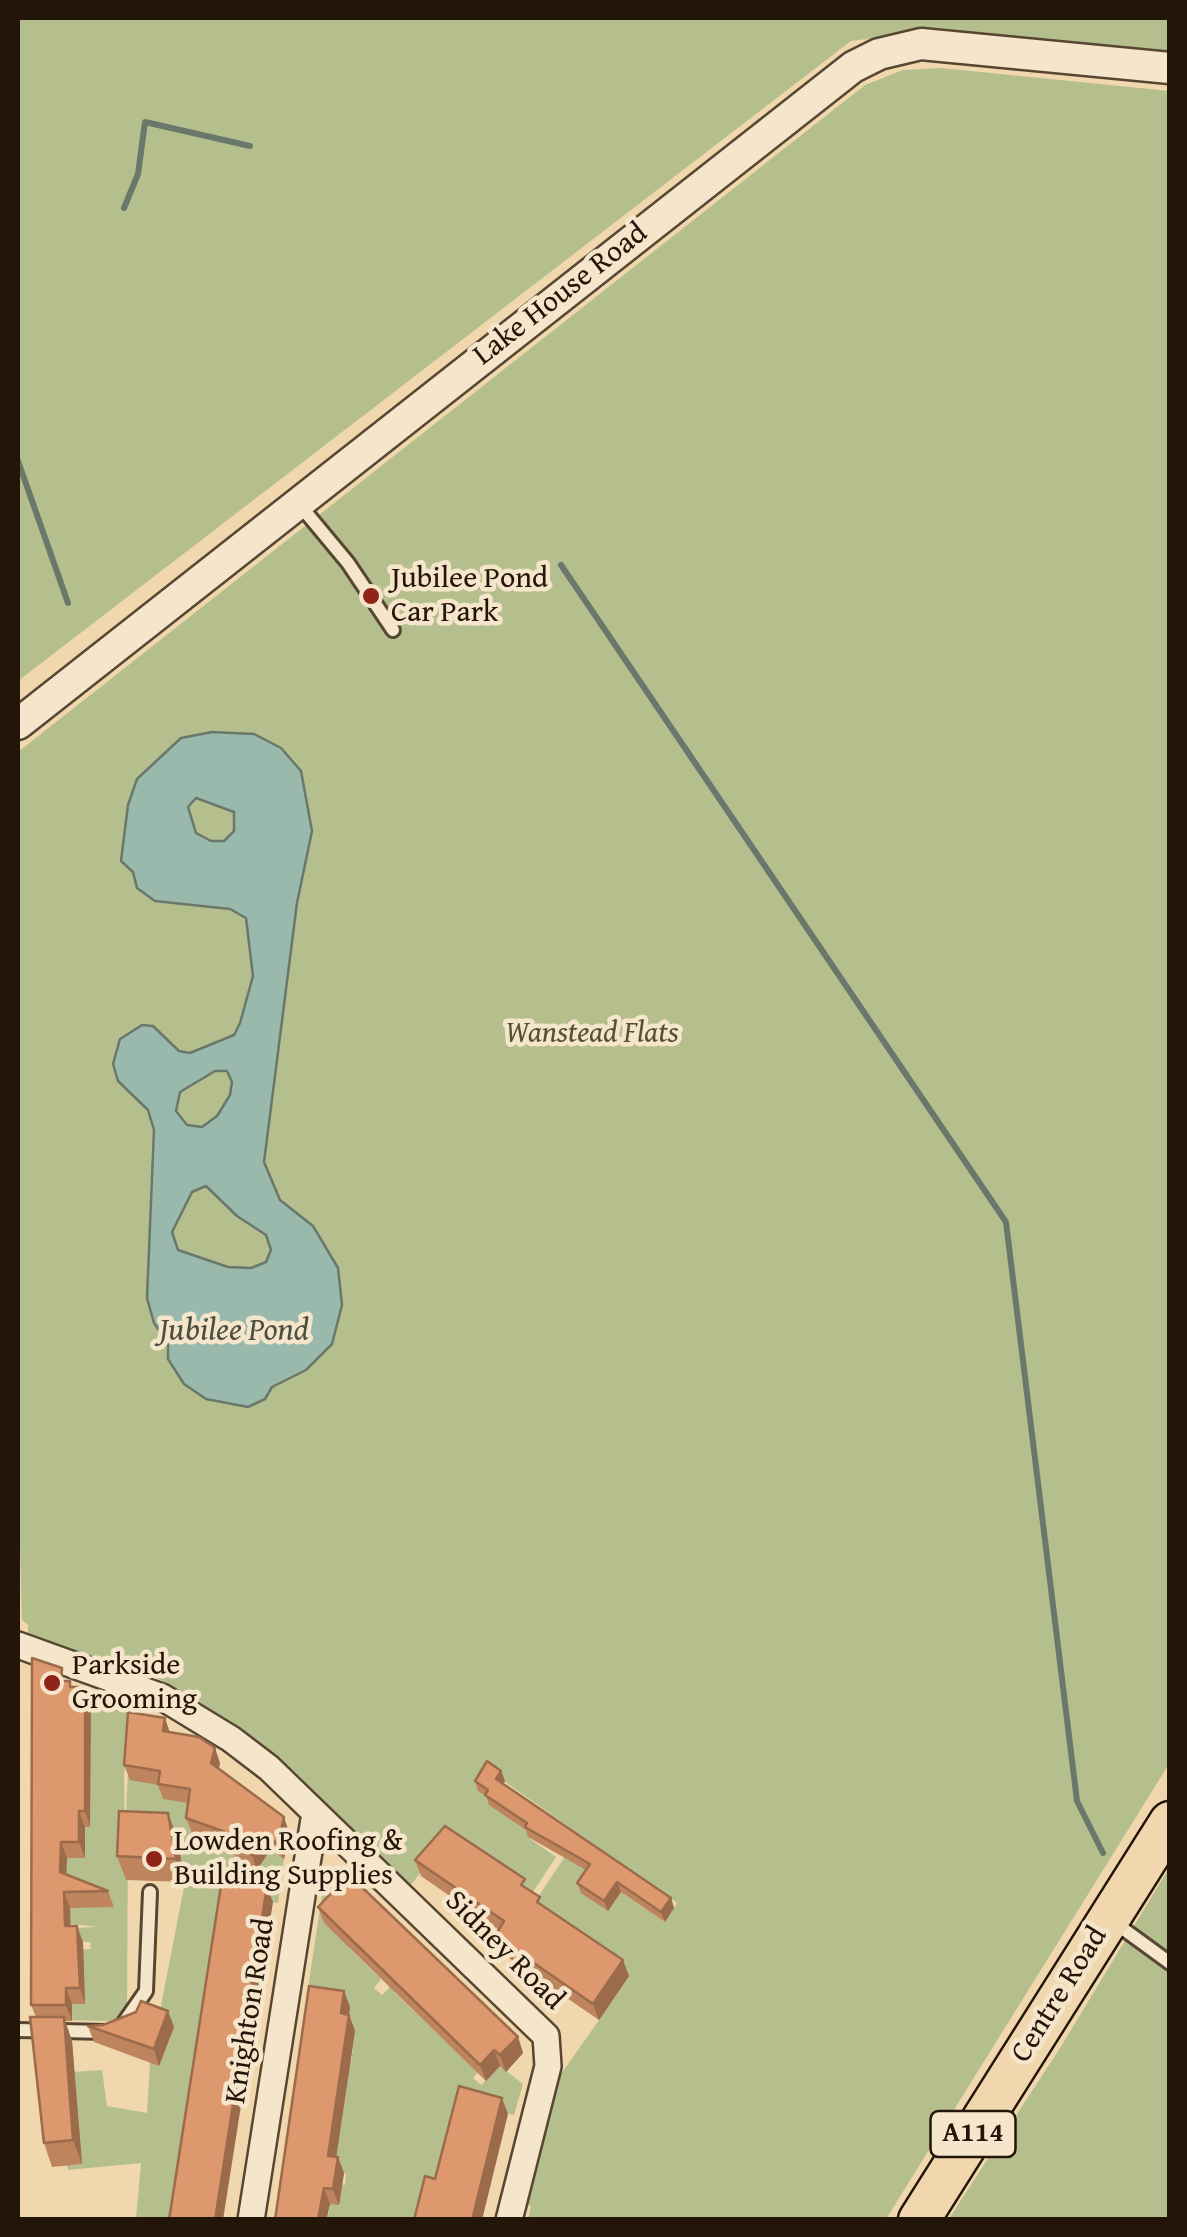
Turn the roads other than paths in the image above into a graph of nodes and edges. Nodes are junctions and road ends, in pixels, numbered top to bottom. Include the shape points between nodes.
1 (1170, 68) edge
2 (298, 502) junction
3 (393, 630) dead end
4 (18, 724) edge
5 (18, 1645) edge
6 (314, 1814) junction
7 (1170, 1822) edge
8 (150, 1892) dead end
9 (1109, 1918) junction
10 (1170, 1963) edge
11 (18, 2030) edge
12 (251, 2220) edge
13 (509, 2220) edge
14 (919, 2220) edge

1 - 2 street, Lake House Road via 948,44 903,47 863,62
2 - 3 lane
2 - 4 street, Lake House Road
5 - 6 street, Sidney Road via 200,1716 269,1768
6 - 12 street, Knighton Road
6 - 13 street, Sidney Road via 546,2036 548,2066
7 - 9 main road, Centre Road / A114
8 - 11 lane via 146,1991 133,2015 105,2032
9 - 10 lane
9 - 14 main road, Centre Road / A114

